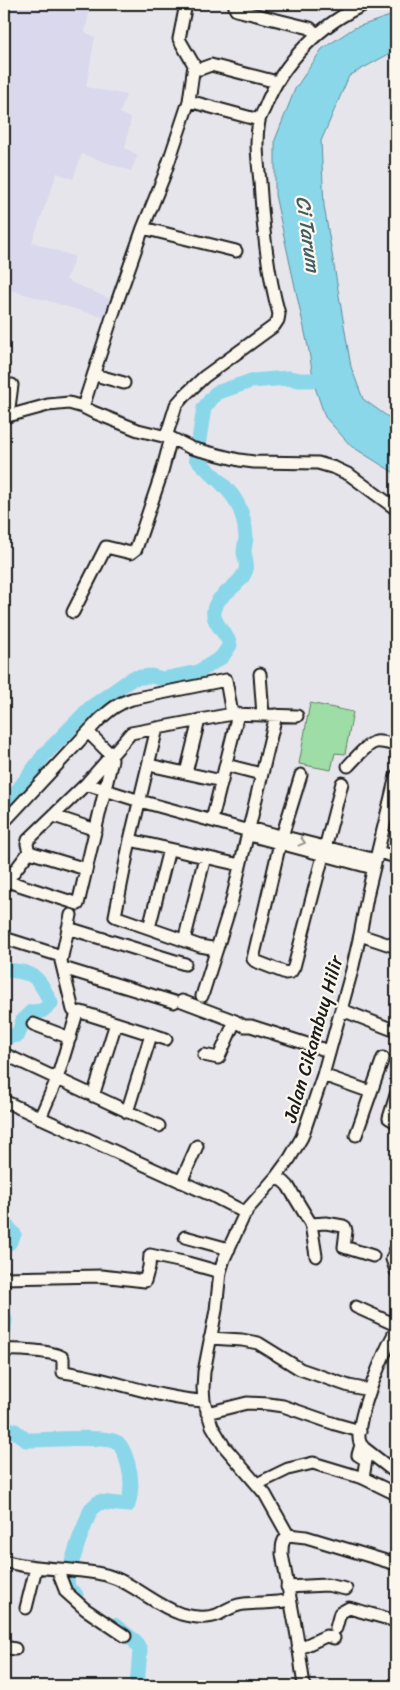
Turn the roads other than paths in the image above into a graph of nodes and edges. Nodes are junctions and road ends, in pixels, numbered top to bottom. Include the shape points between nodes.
1 (186, 4) edge
2 (236, 4) edge
3 (366, 4) edge
4 (317, 34) junction
5 (194, 65) junction
6 (277, 82) junction
7 (189, 100) junction
8 (260, 120) junction
9 (143, 228) junction
10 (236, 252) dead end
11 (95, 375) junction
12 (124, 383) dead end
13 (12, 385) dead end
14 (84, 407) junction
15 (6, 416) edge
16 (169, 438) junction
17 (396, 509) edge
18 (73, 612) dead end
19 (260, 674) dead end
20 (235, 714) junction
21 (263, 715) junction
22 (276, 715) junction
23 (297, 716) dead end
24 (199, 720) junction
25 (157, 728) junction
26 (88, 732) junction
27 (396, 745) edge
28 (111, 755) junction
29 (149, 765) junction
30 (226, 765) junction
31 (348, 766) dead end
32 (186, 773) junction
33 (262, 774) junction
34 (301, 775) dead end
35 (396, 776) edge
36 (222, 781) junction
37 (342, 783) dead end
38 (86, 784) junction
39 (106, 791) junction
40 (140, 801) junction
41 (392, 809) edge
42 (54, 816) junction
43 (212, 820) junction
44 (4, 822) edge
45 (96, 830) junction
46 (249, 831) junction
47 (130, 840) junction
48 (281, 840) junction
49 (169, 849) junction
50 (29, 852) junction
51 (325, 852) junction
52 (205, 857) junction
53 (396, 857) edge
54 (376, 860) junction
55 (240, 865) junction
56 (86, 869) junction
57 (6, 884) edge
58 (71, 915) dead end
59 (68, 928) junction
60 (149, 928) junction
61 (360, 935) junction
62 (4, 938) edge
63 (184, 941) junction
64 (396, 947) edge
65 (217, 949) junction
66 (62, 956) junction
67 (185, 964) dead end
68 (63, 968) junction
69 (202, 996) dead end
70 (342, 1010) junction
71 (76, 1013) junction
72 (235, 1021) junction
73 (116, 1023) junction
74 (33, 1024) dead end
75 (396, 1030) edge
76 (151, 1035) junction
77 (70, 1038) junction
78 (166, 1039) dead end
79 (329, 1051) junction
80 (4, 1054) edge
81 (204, 1054) dead end
82 (383, 1058) dead end
83 (323, 1076) junction
84 (57, 1079) junction
85 (371, 1092) junction
86 (396, 1095) edge
87 (93, 1096) junction
88 (4, 1101) edge
89 (127, 1112) junction
90 (40, 1118) junction
91 (396, 1122) edge
92 (159, 1126) dead end
93 (356, 1135) dead end
94 (197, 1146) dead end
95 (276, 1177) junction
96 (181, 1182) junction
97 (246, 1213) junction
98 (311, 1224) junction
99 (185, 1237) dead end
100 (228, 1249) junction
101 (396, 1249) edge
102 (316, 1256) dead end
103 (373, 1256) dead end
104 (396, 1271) edge
105 (220, 1272) junction
106 (4, 1278) edge
107 (356, 1307) dead end
108 (396, 1325) edge
109 (396, 1330) edge
110 (210, 1338) junction
111 (4, 1350) edge
112 (370, 1390) junction
113 (204, 1401) junction
114 (207, 1413) junction
115 (360, 1431) junction
116 (361, 1445) junction
117 (396, 1472) edge
118 (363, 1478) junction
119 (257, 1484) junction
120 (396, 1494) edge
121 (288, 1536) junction
122 (4, 1561) edge
123 (396, 1564) edge
124 (36, 1568) junction
125 (59, 1570) junction
126 (287, 1587) junction
127 (346, 1589) dead end
128 (289, 1600) junction
129 (26, 1608) dead end
130 (396, 1621) edge
131 (125, 1636) dead end
132 (298, 1649) junction
133 (304, 1686) edge

1 - 5 street via 179,41
2 - 4 street via 236,10 310,28
3 - 4 street
4 - 6 street
5 - 6 street via 197,69 211,65
5 - 7 street
6 - 8 street
7 - 8 street
7 - 9 street
8 - 16 street via 257,146 264,242 278,320 184,396 176,405
9 - 10 street
9 - 11 street
11 - 12 street
11 - 14 street
13 - 15 street
14 - 15 street via 58,403
14 - 16 street via 138,430
16 - 17 street via 190,448 239,460 326,465 350,475
16 - 18 street via 161,475 136,549 131,553 106,547
19 - 21 street
20 - 21 street
20 - 24 street
20 - 26 street via 224,680 124,701
20 - 30 street
21 - 22 street
22 - 23 street
22 - 33 street
24 - 25 street
24 - 32 street
25 - 28 street via 132,733
25 - 29 street
26 - 28 street
26 - 44 street
27 - 31 street via 374,742
28 - 38 street
28 - 39 street
29 - 32 street
29 - 40 street
30 - 33 street
30 - 36 street
32 - 36 street
33 - 46 street
34 - 48 street
35 - 41 street, Jalan Cikambuy Hilir
36 - 43 street
37 - 51 street
38 - 39 street
38 - 42 street
39 - 40 street
39 - 45 street
40 - 43 street
40 - 47 street
41 - 54 street, Jalan Cikambuy Hilir
42 - 45 street
42 - 50 street via 28,840
43 - 46 street
45 - 56 street
46 - 48 street via 251,835
46 - 55 street
47 - 49 street
47 - 60 street via 115,916
48 - 51 street
48 - 51 street via 253,958 283,972 288,973 294,967
49 - 52 street
49 - 60 street
50 - 56 street
50 - 57 street
51 - 54 street
52 - 55 street
52 - 63 street
53 - 54 street
54 - 61 street, Jalan Cikambuy Hilir
55 - 65 street
56 - 57 street via 77,905
58 - 59 street
59 - 66 street
59 - 67 street
60 - 63 street
61 - 64 street
61 - 70 street, Jalan Cikambuy Hilir
62 - 66 street
63 - 65 street
65 - 69 street
66 - 68 street
68 - 71 street
68 - 72 street
70 - 75 street
70 - 79 street, Jalan Cikambuy Hilir
71 - 73 street
71 - 77 street
72 - 79 street
72 - 81 street via 219,1057
73 - 76 street
73 - 87 street
74 - 77 street
76 - 78 street
76 - 89 street
77 - 84 street
79 - 83 street, Jalan Cikambuy Hilir
80 - 84 street
82 - 85 street
83 - 85 street
83 - 95 street, Jalan Cikambuy Hilir via 302,1136
84 - 87 street
84 - 90 street
85 - 93 street
86 - 91 street via 389,1118
87 - 89 street
88 - 90 street
89 - 92 street
90 - 96 street
94 - 96 street
95 - 97 street, Jalan Cikambuy Hilir
95 - 98 street via 288,1186
96 - 97 street
97 - 100 street, Jalan Cikambuy Hilir
98 - 102 street
98 - 103 street via 346,1227 344,1247
99 - 100 street
100 - 105 street, Jalan Cikambuy Hilir
101 - 104 street via 392,1259
105 - 106 street via 150,1255 144,1280 101,1276
105 - 110 street, Jalan Cikambuy Hilir
107 - 108 street
109 - 112 street
110 - 112 street via 258,1343 300,1369
110 - 113 street, Jalan Cikambuy Hilir via 204,1372
111 - 113 street via 57,1354 63,1358 64,1372
112 - 115 street
113 - 114 street, Jalan Cikambuy Hilir
114 - 115 street via 247,1403 269,1404
114 - 119 street, Jalan Cikambuy Hilir via 224,1446
115 - 116 street
116 - 117 street
116 - 118 street via 358,1455 366,1460
118 - 119 street via 310,1463 288,1469
118 - 120 street
119 - 121 street, Jalan Cikambuy Hilir
121 - 123 street via 306,1537
121 - 126 street via 282,1545
122 - 124 street
124 - 125 street
124 - 129 street
125 - 128 street via 117,1579 181,1614 212,1616 234,1606
125 - 131 street via 66,1592
126 - 127 street via 327,1585
126 - 128 street
128 - 132 street
130 - 132 street via 349,1608 340,1613 335,1633
132 - 133 street

